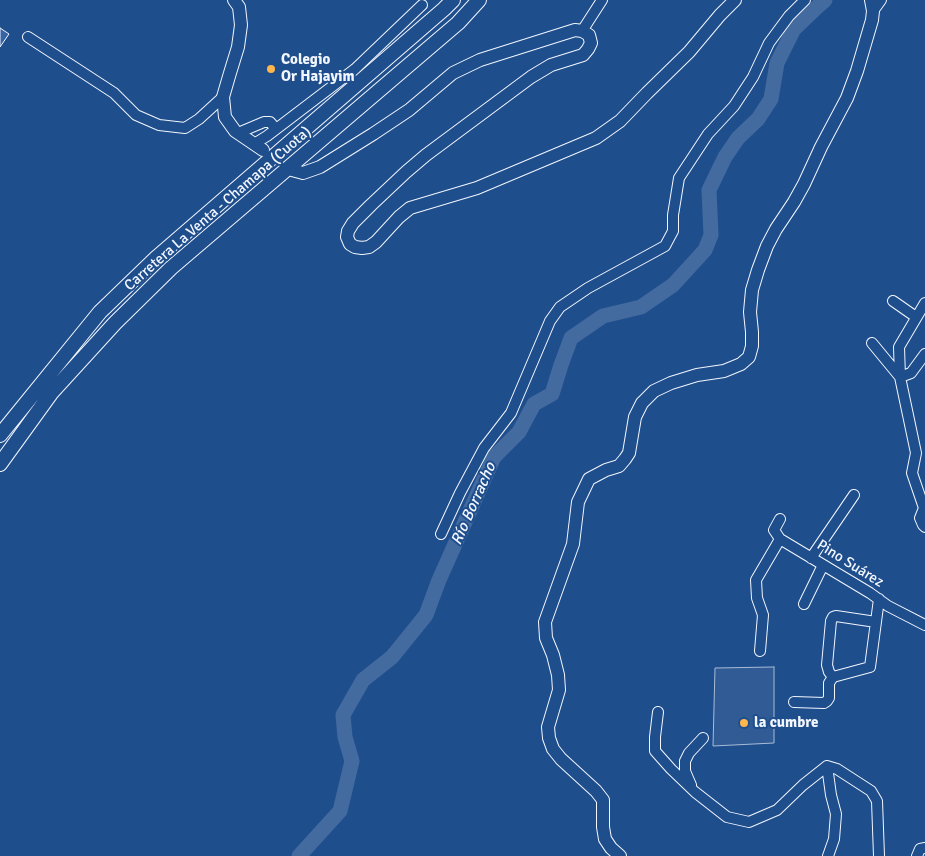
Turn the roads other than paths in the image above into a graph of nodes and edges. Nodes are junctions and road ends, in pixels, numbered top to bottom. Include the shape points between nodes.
1 (234, 0) edge
2 (453, 0) edge
3 (479, 0) edge
4 (602, 0) edge
5 (735, 0) edge
6 (805, 0) edge
7 (881, 0) edge
8 (422, 5) dead end
9 (872, 5) edge
10 (582, 31) junction
11 (28, 37) dead end
12 (223, 97) junction
13 (276, 129) junction
14 (238, 133) junction
15 (258, 147) joint
16 (292, 170) dead end
17 (893, 301) dead end
18 (925, 303) edge
19 (916, 318) junction
20 (872, 343) dead end
21 (925, 354) edge
22 (900, 377) junction
23 (0, 435) edge
24 (0, 464) edge
25 (854, 495) dead end
26 (780, 519) dead end
27 (925, 527) edge
28 (441, 534) dead end
29 (780, 539) junction
30 (811, 558) junction
31 (823, 565) junction
32 (879, 599) junction
33 (804, 604) dead end
34 (876, 622) junction
35 (925, 626) edge
36 (760, 650) dead end
37 (833, 677) junction
38 (794, 702) dead end
39 (658, 712) dead end
40 (703, 738) dead end
41 (827, 766) junction
42 (695, 792) junction
43 (925, 848) edge
44 (620, 856) edge
45 (828, 856) edge
46 (879, 856) edge
47 (918, 856) edge

1 - 12 main road via 239,7 241,25 238,48
2 - 23 highway, Carretera La Venta - Chamapa (Cuota) via 156,258 100,312
3 - 24 highway, Carretera La Venta - Chamapa (Cuota) via 458,23 171,268 52,392
4 - 10 street
5 - 10 main road via 620,121 596,138 477,188 410,208 369,247 350,244 348,231 353,223 426,155 531,77 551,65 583,55 591,43 589,34
6 - 28 street via 769,43 753,77 734,106 708,134 679,178 673,231 665,246 588,288 560,307 550,321 511,413 484,448
7 - 9 street
8 - 13 street via 356,70
9 - 44 main road via 872,20 847,98 804,184 767,246 758,270 751,297 752,346 749,357 724,371 697,375 654,391 634,417 625,459 618,466 589,479 578,502 573,544 545,622 559,690 548,727 549,738 561,759 603,800 606,838
10 - 16 main road via 575,30 517,47 452,72 409,110 320,167 303,172
11 - 12 street via 114,93 136,115 159,125 185,128
12 - 14 main road via 225,117
13 - 14 street via 270,122 264,122
13 - 15 street
14 - 15 main road
17 - 19 street
18 - 19 street
19 - 22 street via 899,347
20 - 22 street
21 - 22 street via 911,373
22 - 27 street via 916,453 912,473 924,508 920,518
25 - 30 street
26 - 29 street via 774,530
29 - 30 street, Pino Suárez
29 - 36 street via 756,580 757,598 763,615
30 - 31 street, Pino Suárez
31 - 32 street, Pino Suárez
31 - 33 street
32 - 34 street
32 - 35 street, Pino Suárez
34 - 37 street via 870,667
34 - 37 street via 833,617 827,665
37 - 38 street via 829,683 829,698 824,703
39 - 42 street via 655,751
40 - 42 street via 685,761 685,771
41 - 42 street via 777,810 749,822 727,817
41 - 45 street via 836,814 834,839
41 - 46 street via 871,791 877,801
43 - 47 street via 920,849

